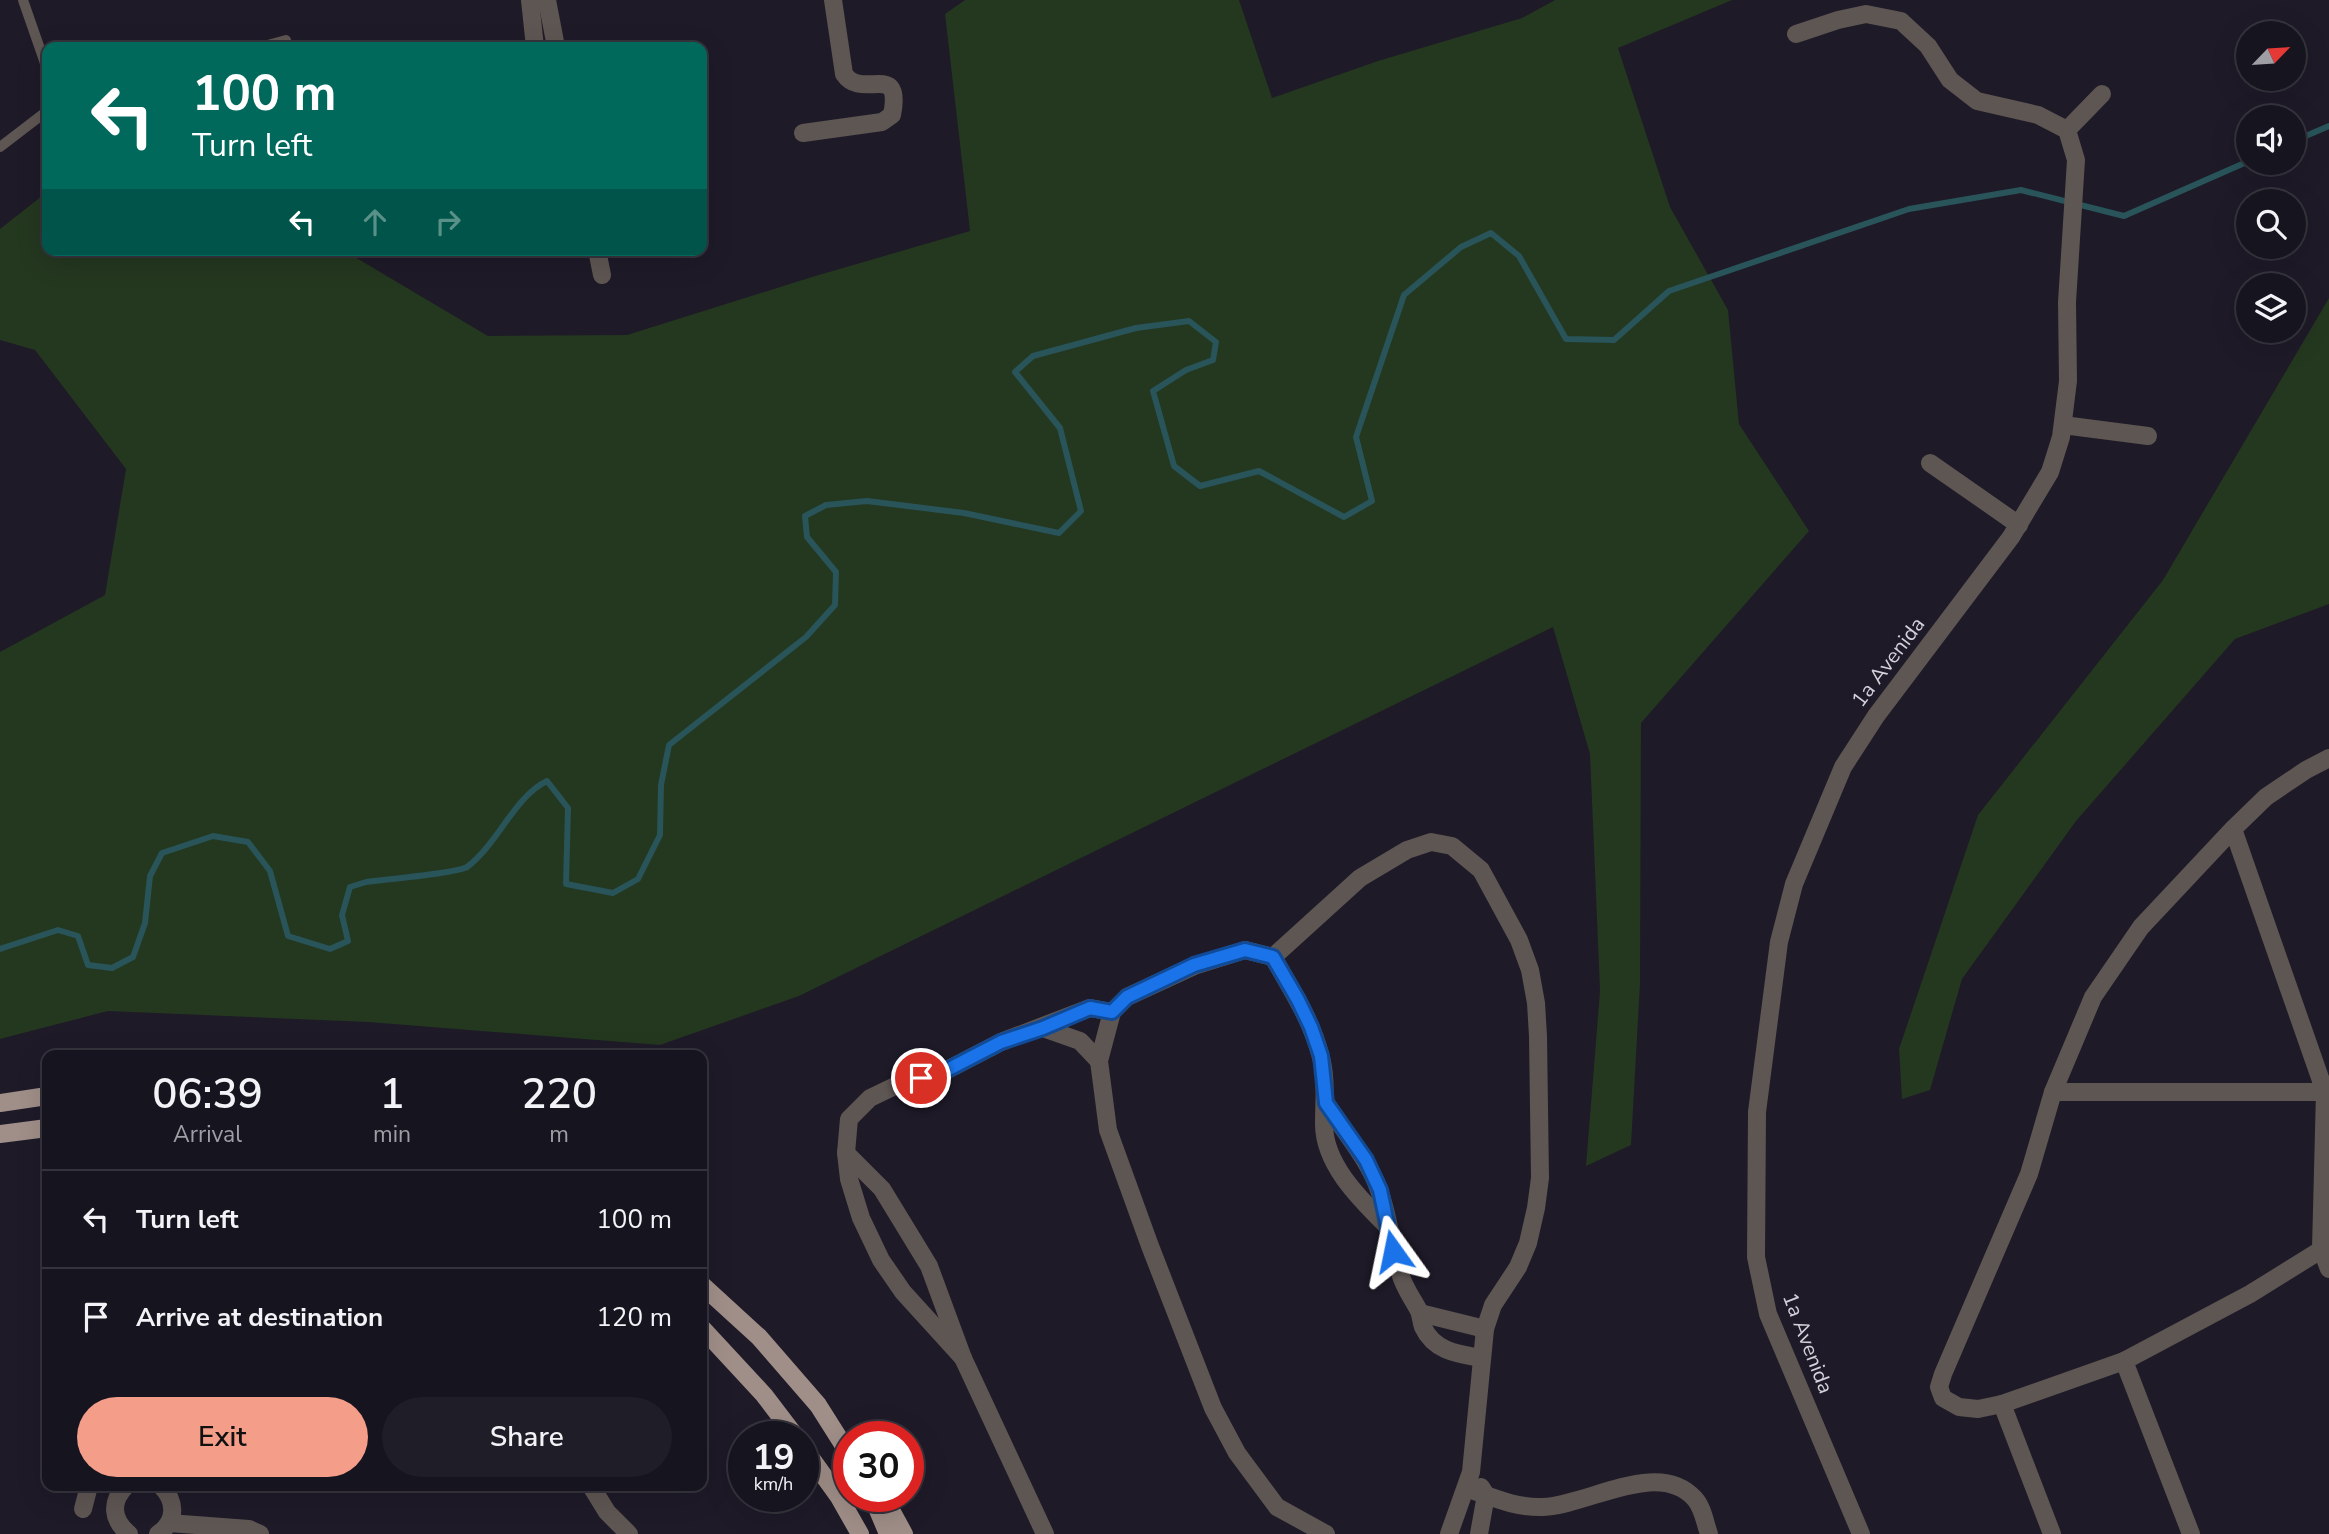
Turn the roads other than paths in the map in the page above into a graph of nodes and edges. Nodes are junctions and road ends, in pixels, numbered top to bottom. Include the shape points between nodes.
1 (23, 0) edge
2 (530, 0) edge
3 (547, 0) edge
4 (832, 0) edge
5 (1796, 34) dead end
6 (286, 40) dead end
7 (279, 42) edge
8 (534, 42) edge
9 (555, 42) edge
10 (42, 55) edge
11 (2102, 94) dead end
12 (42, 115) edge
13 (2067, 130) junction
14 (803, 133) dead end
15 (0, 146) edge
16 (598, 256) edge
17 (602, 275) dead end
18 (2063, 425) junction
19 (2148, 436) dead end
20 (1930, 463) dead end
21 (2019, 525) junction
22 (2329, 758) edge
23 (2233, 829) junction
24 (1273, 957) junction
25 (1112, 1012) junction
26 (1043, 1028) junction
27 (1099, 1061) junction
28 (2053, 1092) junction
29 (2325, 1092) junction
30 (42, 1097) edge
31 (0, 1103) edge
32 (1326, 1103) junction
33 (42, 1129) edge
34 (0, 1134) edge
35 (846, 1153) junction
36 (1388, 1227) junction
37 (2325, 1246) edge
38 (2329, 1269) edge
39 (707, 1290) edge
40 (1420, 1313) junction
41 (1485, 1329) junction
42 (707, 1333) edge
43 (963, 1358) junction
44 (1481, 1358) junction
45 (2124, 1361) junction
46 (2002, 1405) junction
47 (784, 1421) edge
48 (833, 1429) edge
49 (819, 1469) edge
50 (1469, 1480) junction
51 (88, 1491) edge
52 (122, 1491) edge
53 (165, 1491) edge
54 (594, 1491) edge
55 (1486, 1495) junction
56 (83, 1509) dead end
57 (879, 1512) edge
58 (892, 1512) edge
59 (164, 1529) edge
60 (123, 1532) edge
61 (260, 1534) edge
62 (629, 1534) edge
63 (860, 1534) edge
64 (888, 1534) edge
65 (904, 1534) edge
66 (1045, 1534) edge
67 (1326, 1534) edge
68 (1449, 1534) edge
69 (1479, 1534) edge
70 (1709, 1534) edge
71 (1861, 1534) edge
72 (2052, 1534) edge
73 (2191, 1534) edge

1 - 10 lane
2 - 8 street
3 - 9 street
4 - 14 street via 844,74 856,84 887,84 896,97 892,115 882,122
5 - 13 street via 1866,14 1901,21 1928,46 1950,80 1977,101 2038,115
6 - 7 lane
11 - 13 street
12 - 15 lane
13 - 18 street, 1a Avenida via 2076,160
16 - 17 street
18 - 19 street
18 - 21 street, 1a Avenida via 2050,472
20 - 21 street
21 - 71 street, 1a Avenida via 1875,716 1843,767 1794,884 1779,942 1757,1112 1756,1257 1769,1314
22 - 23 street via 2266,797
23 - 28 street via 2141,927 2094,997
23 - 29 street
24 - 25 street via 1245,950 1194,965 1127,997
24 - 32 street via 1311,1027 1321,1056
24 - 41 street via 1360,878 1407,850 1431,842 1452,846 1481,870 1530,970 1538,1036 1540,1178 1528,1243 1493,1305
25 - 26 street via 1090,1008
25 - 27 street
26 - 27 street via 1080,1041
26 - 35 street via 870,1098 849,1119
27 - 67 street via 1108,1130 1213,1408 1237,1454 1277,1507
28 - 29 street
28 - 46 street via 2029,1174 1939,1387 1943,1398 1959,1407
29 - 37 street
30 - 31 main road
32 - 36 street via 1366,1160 1380,1190
32 - 36 street via 1324,1126 1332,1156 1346,1184
33 - 34 main road
35 - 43 street via 882,1189 929,1266
35 - 43 street via 861,1218 881,1260 924,1317
36 - 40 street via 1400,1275
37 - 38 street
37 - 45 street via 2250,1294
39 - 48 main road via 768,1347
40 - 41 street
40 - 44 street via 1421,1324 1438,1346 1452,1354
41 - 44 street
42 - 47 main road
43 - 66 street
44 - 50 street
45 - 46 street
45 - 73 street
46 - 72 street
49 - 63 main road
50 - 55 street
50 - 68 street
51 - 56 street
52 - 60 street via 114,1510
53 - 59 street via 172,1504
54 - 62 street
55 - 69 street
55 - 70 street via 1515,1506 1545,1507 1636,1483 1658,1482 1682,1487 1697,1501
57 - 64 main road
58 - 65 main road
59 - 61 street via 249,1529

